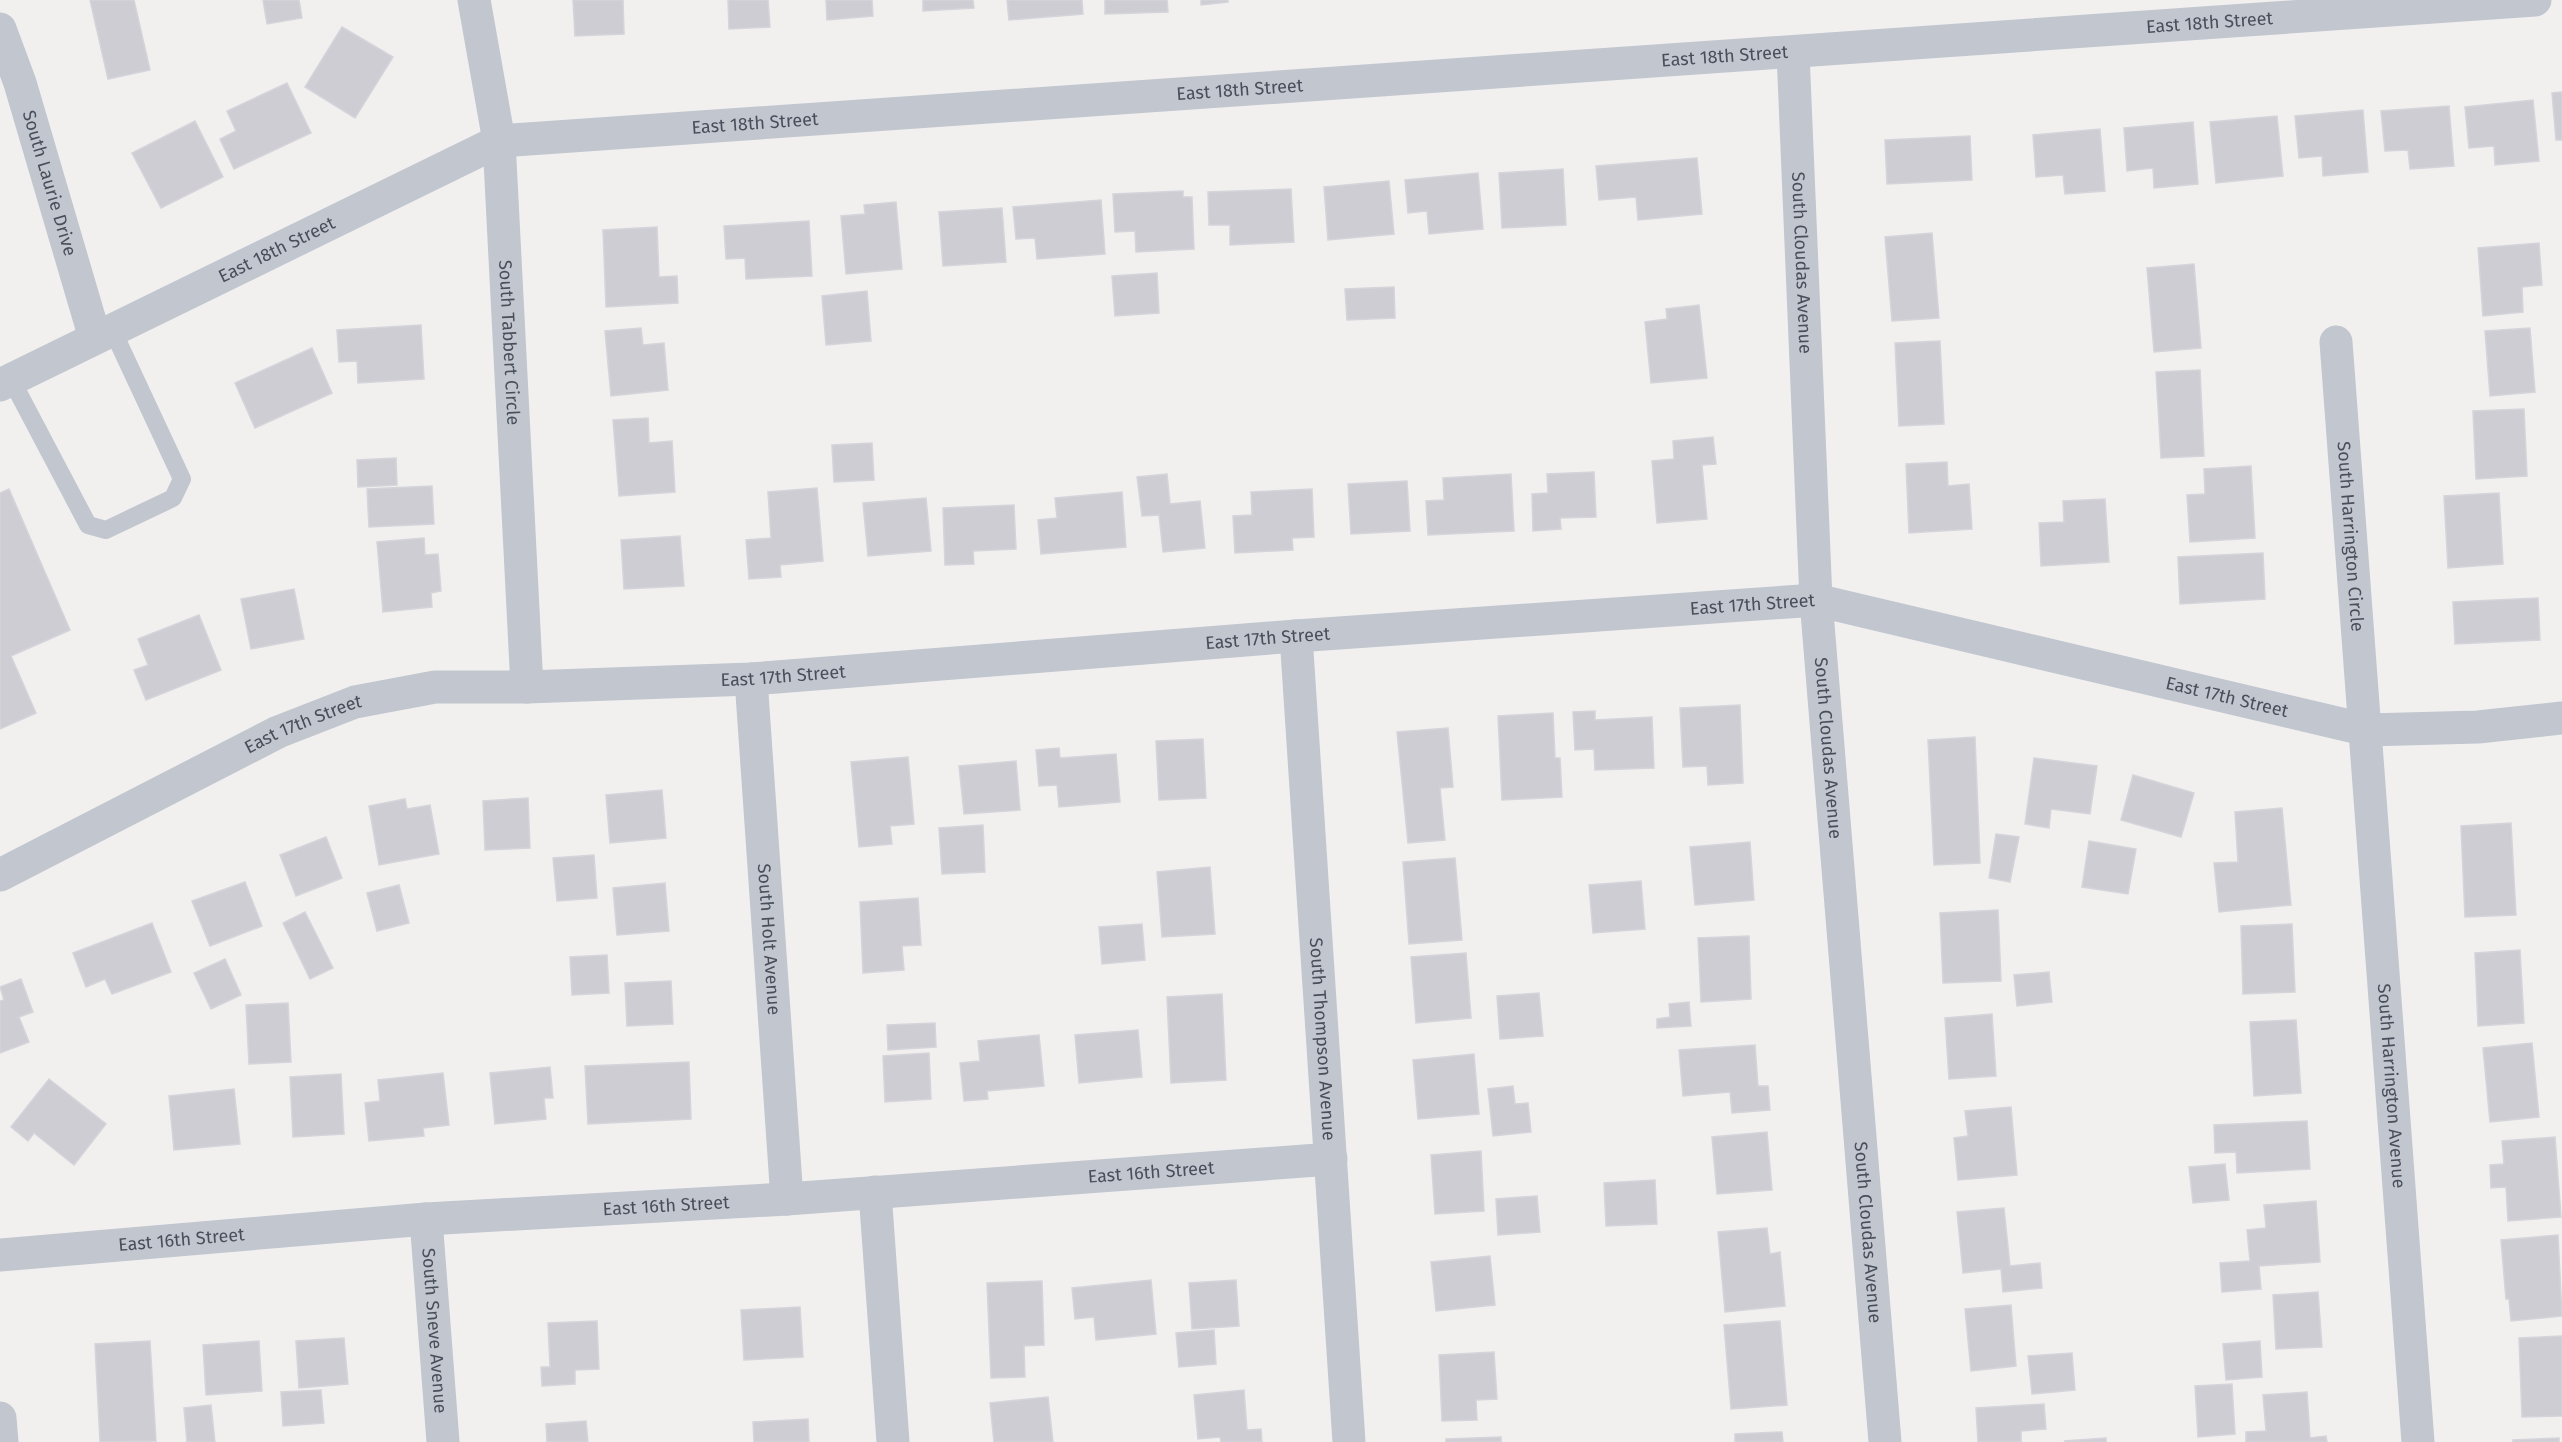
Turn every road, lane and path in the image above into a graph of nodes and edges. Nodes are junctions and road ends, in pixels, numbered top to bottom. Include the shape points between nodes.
1 (474, 0) edge
2 (2535, 0) edge
3 (2405, 5) edge
4 (0, 29) edge
5 (1793, 53) junction
6 (499, 141) junction
7 (103, 334) junction
8 (2336, 342) dead end
9 (6, 382) edge
10 (1816, 600) junction
11 (1296, 636) junction
12 (751, 679) junction
13 (527, 687) junction
14 (2562, 718) edge
15 (2367, 730) junction
16 (0, 875) edge
17 (1331, 1159) junction
18 (875, 1192) junction
19 (787, 1199) junction
20 (426, 1219) junction
21 (0, 1255) edge
22 (0, 1418) edge
23 (2, 1442) edge
24 (443, 1442) edge
25 (893, 1442) edge
26 (1349, 1442) edge
27 (1885, 1442) edge
28 (2418, 1442) edge

1 - 6 street, South Tabbert Circle
2 - 3 street, East 18th Street
3 - 5 street, East 18th Street
4 - 7 street, South Laurie Drive
5 - 6 street, East 18th Street
5 - 10 street, South Cloudas Avenue
6 - 7 street, East 18th Street
6 - 13 street, South Tabbert Circle
7 - 9 street, East 18th Street
7 - 9 lane via 182,479 173,498 106,530 88,525
8 - 15 street, South Harrington Circle
10 - 11 street, East 17th Street
10 - 15 street, East 17th Street
10 - 27 street, South Cloudas Avenue
11 - 12 street, East 17th Street
11 - 17 street, South Thompson Avenue
12 - 13 street, East 17th Street
12 - 19 street, South Holt Avenue
13 - 16 street, East 17th Street via 435,687 355,702 278,732
14 - 15 street, East 17th Street via 2478,727
15 - 28 street, South Harrington Avenue
17 - 18 street, East 16th Street
17 - 26 street, South Thompson Avenue
18 - 19 street, East 16th Street
18 - 25 street
19 - 20 street, East 16th Street
20 - 21 street, East 16th Street
20 - 24 street, South Sneve Avenue
22 - 23 street

